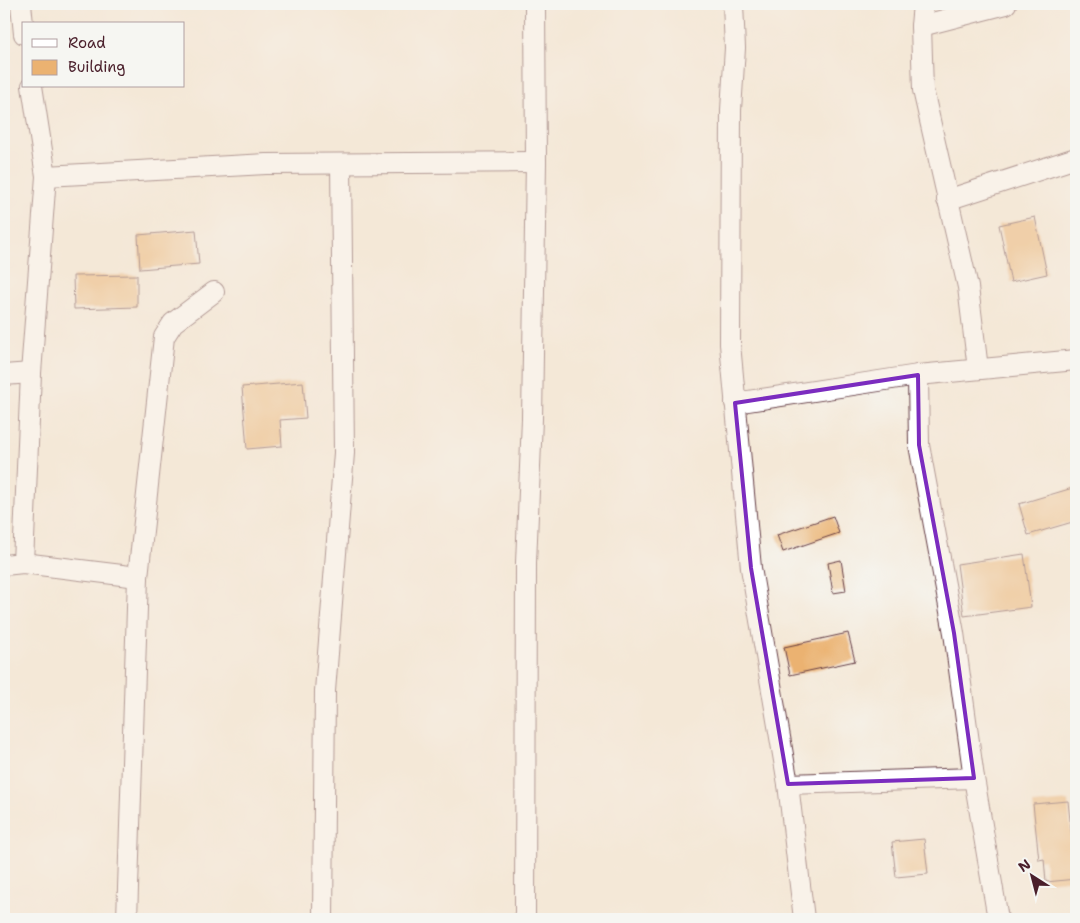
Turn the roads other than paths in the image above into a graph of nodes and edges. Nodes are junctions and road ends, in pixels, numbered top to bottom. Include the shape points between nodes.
1 (21, 4) edge
2 (536, 4) edge
3 (733, 4) edge
4 (923, 4) edge
5 (1006, 4) edge
6 (23, 22) edge
7 (922, 26) junction
8 (32, 88) edge
9 (1076, 158) edge
10 (536, 162) junction
11 (341, 164) junction
12 (46, 176) junction
13 (947, 200) junction
14 (214, 292) dead end
15 (1076, 360) edge
16 (978, 369) junction
17 (31, 373) junction
18 (4, 375) edge
19 (918, 375) junction
20 (735, 403) junction
21 (13, 564) edge
22 (138, 578) junction
23 (974, 778) junction
24 (788, 784) junction
25 (127, 919) edge
26 (323, 919) edge
27 (525, 919) edge
28 (804, 919) edge
29 (998, 919) edge

1 - 6 street
2 - 10 street
3 - 20 street via 730,344
4 - 7 street
5 - 7 street
7 - 13 street via 923,90
8 - 12 street
9 - 13 street
10 - 11 street
10 - 27 street via 526,563
11 - 12 street via 266,164
11 - 26 street via 344,453 325,691
12 - 17 street
13 - 16 street via 968,287
14 - 22 street via 173,323 164,337
15 - 16 street
16 - 19 street
17 - 18 street
17 - 21 street
19 - 20 street
19 - 23 street via 919,445 954,633
20 - 24 street via 751,568
21 - 22 street
22 - 25 street
23 - 24 street
23 - 29 street
24 - 28 street

